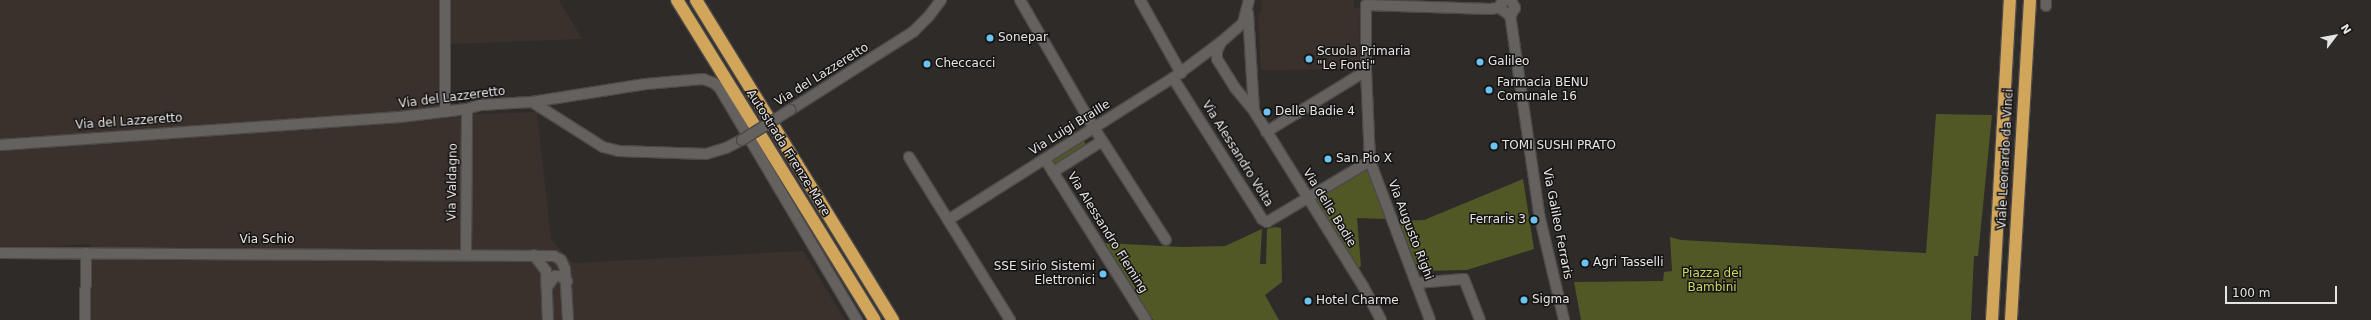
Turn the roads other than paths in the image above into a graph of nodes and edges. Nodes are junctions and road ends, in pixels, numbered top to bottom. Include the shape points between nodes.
1 (446, 0) edge
2 (677, 0) edge
3 (696, 0) edge
4 (941, 0) edge
5 (1020, 0) edge
6 (1140, 0) edge
7 (1511, 0) edge
8 (2010, 0) edge
9 (2030, 0) edge
10 (1366, 2) edge
11 (1503, 3) edge
12 (1249, 5) edge
13 (1510, 14) junction
14 (1230, 36) junction
15 (1221, 42) junction
16 (1251, 51) junction
17 (1204, 54) junction
18 (1217, 59) junction
19 (1366, 71) junction
20 (1177, 76) junction
21 (1252, 82) junction
22 (1235, 88) junction
23 (532, 102) junction
24 (467, 109) junction
25 (1254, 111) junction
26 (444, 112) junction
27 (1094, 128) junction
28 (1266, 132) junction
29 (1102, 141) junction
30 (0, 146) edge
31 (909, 157) dead end
32 (1045, 159) junction
33 (1370, 161) junction
34 (1053, 172) junction
35 (1306, 198) junction
36 (948, 220) junction
37 (1166, 240) dead end
38 (0, 253) edge
39 (86, 253) junction
40 (466, 255) junction
41 (534, 256) junction
42 (567, 281) junction
43 (1416, 283) junction
44 (547, 287) junction
45 (85, 320) edge
46 (548, 320) edge
47 (568, 320) edge
48 (857, 320) edge
49 (875, 320) edge
50 (893, 320) edge
51 (1010, 320) edge
52 (1146, 320) edge
53 (1381, 320) edge
54 (1430, 320) edge
55 (1480, 320) edge
56 (1564, 320) edge
57 (1992, 320) edge
58 (2011, 320) edge

1 - 26 street
2 - 49 highway, Autostrada Firenze-Mare
3 - 50 highway, Autostrada Firenze-Mare
4 - 23 street, Via del Lazzeretto, bridge via 913,32 742,140 706,154 619,151 603,147
5 - 27 street
6 - 20 street
7 - 13 street, Via Galileo Ferraris via 1516,8
8 - 57 highway, Viale Leonardo da Vinci
9 - 58 highway, Viale Leonardo da Vinci
10 - 11 street, Via Augusto Righi via 1491,9
10 - 19 street, Via Augusto Righi
11 - 13 street via 1503,12
12 - 14 street, Via delle Badie via 1243,23
12 - 16 street, Via delle Badie
13 - 56 street, Via Galileo Ferraris via 1539,214
14 - 15 street, Via delle Badie
14 - 16 street via 1242,38
15 - 17 street, Via Luigi Braille
15 - 18 street
16 - 21 street, Via delle Badie
17 - 18 street via 1209,53
17 - 20 street, Via Luigi Braille
18 - 22 street, Via delle Badie
19 - 28 street
19 - 33 street, Via Augusto Righi
20 - 27 street, Via Luigi Braille
20 - 35 street, Via Alessandro Volta via 1262,219 1267,222
21 - 22 street via 1243,90
21 - 25 street, Via delle Badie
22 - 25 street, Via delle Badie
23 - 24 street, Via del Lazzeretto via 480,105
23 - 48 street via 646,84 703,79 714,83 719,87
24 - 26 street, Via del Lazzeretto
24 - 40 street, Via Valdagno
25 - 28 street, Via delle Badie
26 - 30 street, Via del Lazzeretto via 400,118
27 - 29 street
27 - 32 street, Via Luigi Braille
28 - 35 street, Via delle Badie
29 - 34 street
29 - 37 street
31 - 36 street
32 - 34 street, Via Alessandro Fleming
32 - 36 street, Via Luigi Braille
33 - 35 street, Via Alessandro Volta
33 - 43 street, Via Augusto Righi
34 - 52 street, Via Alessandro Fleming
35 - 53 street, Via delle Badie via 1363,286
36 - 51 street
38 - 39 street, Via Schio
39 - 40 street, Via Schio
39 - 45 street
40 - 41 street, Via Schio
41 - 42 street, Via Schio via 558,257 565,269
41 - 44 street via 546,271
42 - 44 street via 556,276
42 - 47 street
43 - 54 street, Via Augusto Righi
43 - 55 street via 1464,279
44 - 46 street

